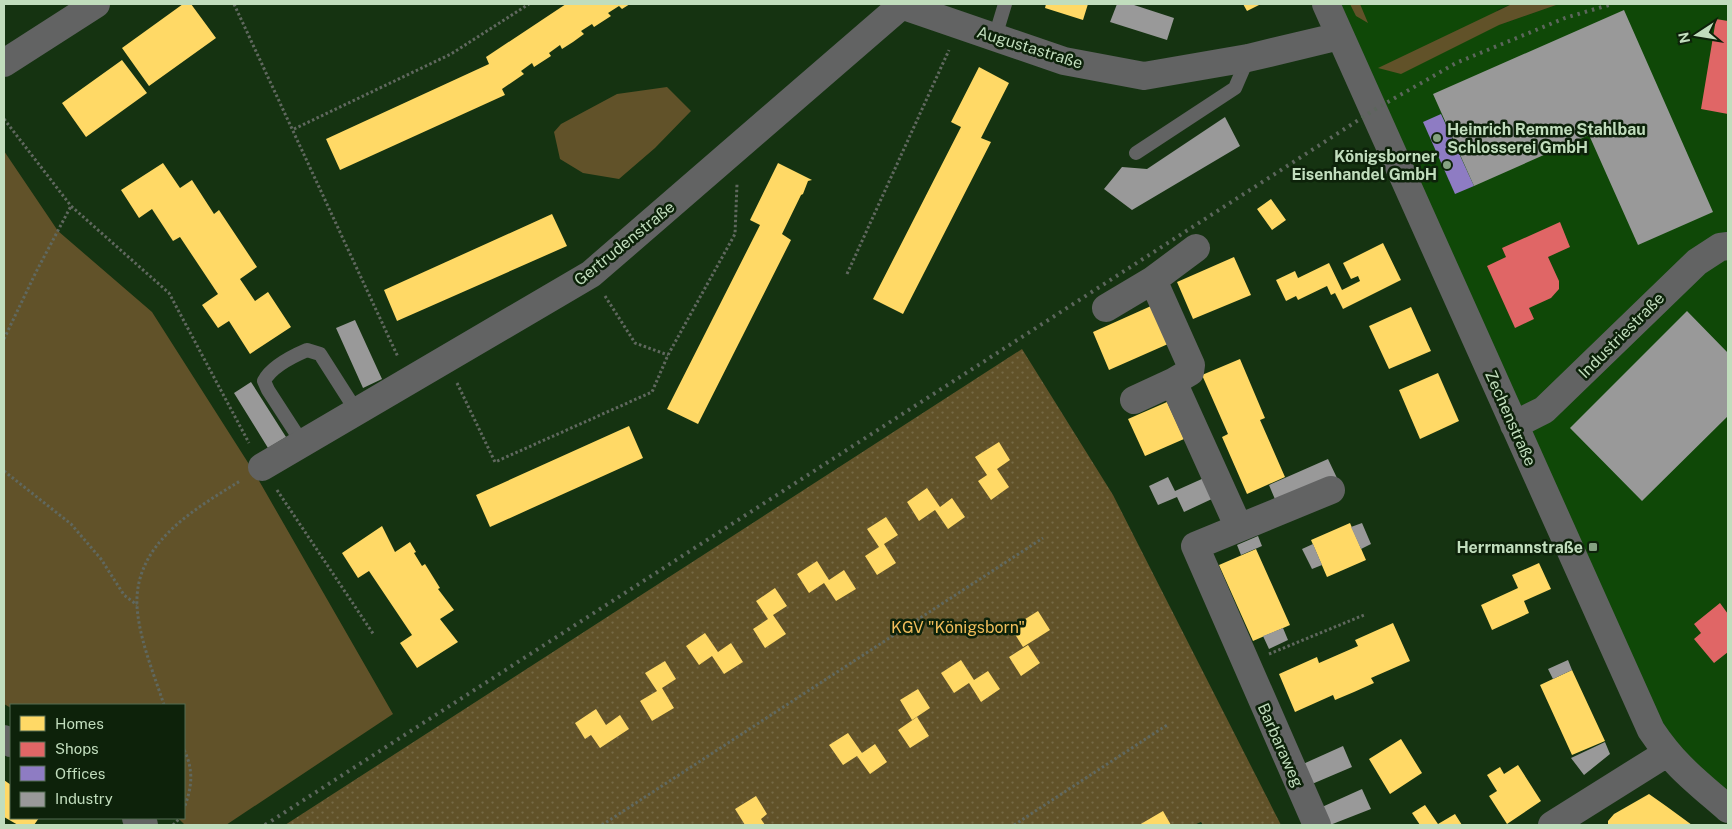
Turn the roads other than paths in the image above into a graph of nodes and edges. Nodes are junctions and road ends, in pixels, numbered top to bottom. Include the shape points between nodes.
1 (96, 4) edge
2 (1005, 4) edge
3 (1326, 4) edge
4 (900, 5) edge
5 (1340, 36) junction
6 (995, 37) junction
7 (1248, 58) junction
8 (4, 63) edge
9 (1136, 154) dead end
10 (1728, 246) edge
11 (1196, 248) dead end
12 (1153, 280) junction
13 (1106, 308) dead end
14 (1173, 382) junction
15 (1134, 400) dead end
16 (357, 412) junction
17 (1514, 426) junction
18 (303, 444) junction
19 (262, 467) road end
20 (1331, 490) dead end
21 (1239, 528) junction
22 (1667, 753) junction
23 (1728, 809) edge
24 (1317, 825) edge
25 (1552, 825) edge

1 - 8 street
2 - 6 lane
3 - 5 street, Zechenstraße
4 - 6 street, Augustastraße
4 - 16 street, Gertrudenstraße via 591,274
5 - 7 street, Augustastraße
5 - 17 street, Zechenstraße
6 - 7 street, Augustastraße via 1064,61 1144,76
7 - 9 lane via 1235,88
10 - 17 street, Industriestraße via 1720,247 1697,262 1544,410
11 - 12 street
12 - 13 street
12 - 14 street via 1191,365 1190,372
14 - 15 street
14 - 21 street
16 - 18 street, Gertrudenstraße
16 - 18 lane via 320,354 307,350 290,359 271,371 264,381
17 - 22 street, Zechenstraße via 1632,690 1651,730
18 - 19 street, Gertrudenstraße
20 - 21 street, Barbaraweg
21 - 24 street, Barbaraweg via 1195,546
22 - 23 street, Zechenstraße via 1686,774
22 - 25 street

